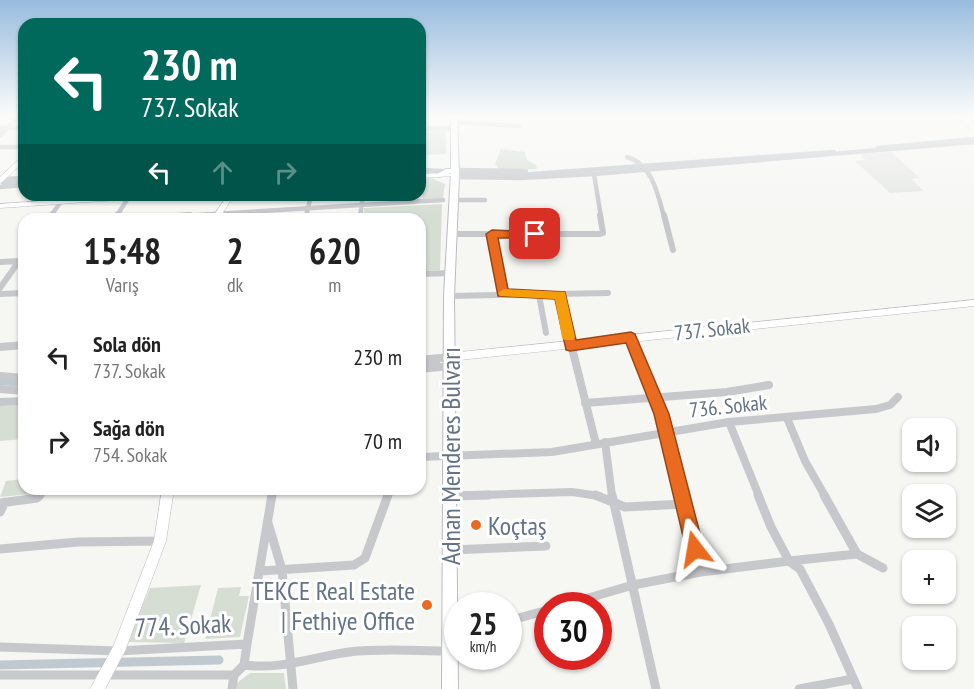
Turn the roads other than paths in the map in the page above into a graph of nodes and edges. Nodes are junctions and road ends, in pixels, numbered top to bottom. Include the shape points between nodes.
1 (452, 148) edge
2 (902, 148) edge
3 (627, 156) dead end
4 (18, 159) edge
5 (18, 163) edge
6 (645, 170) junction
7 (526, 171) dead end
8 (450, 174) junction
9 (594, 174) junction
10 (426, 176) edge
11 (18, 179) edge
12 (0, 181) edge
13 (18, 184) edge
14 (443, 200) dead end
15 (454, 200) junction
16 (485, 200) dead end
17 (72, 201) edge
18 (311, 201) edge
19 (362, 201) edge
20 (423, 201) edge
21 (426, 201) edge
22 (60, 202) junction
23 (362, 204) junction
24 (0, 206) edge
25 (309, 209) junction
26 (53, 213) edge
27 (256, 213) edge
28 (308, 213) edge
29 (361, 213) edge
30 (453, 234) junction
31 (492, 234) junction
32 (673, 250) dead end
33 (18, 261) edge
34 (0, 262) edge
35 (18, 265) edge
36 (450, 266) junction
37 (426, 272) edge
38 (0, 288) edge
39 (18, 293) edge
40 (502, 293) junction
41 (608, 293) dead end
42 (0, 294) edge
43 (539, 295) junction
44 (561, 295) junction
45 (449, 296) junction
46 (974, 303) edge
47 (546, 333) dead end
48 (631, 338) junction
49 (18, 346) edge
50 (570, 346) junction
51 (0, 347) edge
52 (426, 360) edge
53 (450, 361) junction
54 (426, 367) edge
55 (0, 376) edge
56 (18, 378) edge
57 (769, 385) dead end
58 (0, 389) edge
59 (18, 390) edge
60 (898, 397) dead end
61 (657, 398) junction
62 (18, 401) edge
63 (0, 402) edge
64 (585, 403) junction
65 (787, 418) junction
66 (729, 422) junction
67 (667, 431) junction
68 (600, 443) junction
69 (451, 455) junction
70 (426, 457) edge
71 (40, 495) edge
72 (167, 495) edge
73 (272, 495) edge
74 (388, 495) edge
75 (451, 496) junction
76 (3, 502) edge
77 (684, 504) junction
78 (616, 505) junction
79 (0, 512) edge
80 (268, 523) junction
81 (160, 541) junction
82 (546, 546) dead end
83 (0, 549) edge
84 (451, 550) junction
85 (857, 554) junction
86 (789, 561) junction
87 (884, 568) dead end
88 (282, 570) junction
89 (260, 571) junction
90 (701, 572) junction
91 (633, 585) junction
92 (452, 592) edge
93 (609, 592) edge
94 (247, 644) junction
95 (0, 647) edge
96 (118, 651) junction
97 (444, 651) edge
98 (244, 665) junction
99 (290, 665) junction
100 (450, 670) edge
101 (0, 675) edge
102 (234, 675) junction
103 (100, 682) edge
104 (856, 684) edge
105 (232, 689) edge
106 (293, 689) edge
107 (450, 689) edge
108 (656, 689) edge
109 (799, 689) edge

1 - 8 main road, Adnan Menderes Bulvarı
2 - 6 street
3 - 6 street via 640,162
4 - 12 street
5 - 12 street
6 - 9 street
6 - 32 street via 660,201
7 - 8 street
8 - 9 street via 520,178
8 - 10 street
8 - 15 main road, Adnan Menderes Bulvarı
8 - 36 main road, Adnan Menderes Bulvarı
9 - 31 street via 603,233
11 - 12 street
12 - 13 street
14 - 21 street
15 - 16 street
15 - 30 main road, Adnan Menderes Bulvarı
17 - 22 street
18 - 25 street
19 - 23 street
20 - 23 street
22 - 24 street
22 - 26 street
23 - 25 street
23 - 29 street
25 - 27 street
25 - 28 street
30 - 31 street
30 - 36 main road, Adnan Menderes Bulvarı
31 - 40 street
33 - 34 street
35 - 38 street
36 - 37 street
36 - 45 main road, Adnan Menderes Bulvarı
39 - 42 street
40 - 43 street
40 - 45 street
41 - 44 street
43 - 44 street
43 - 47 street
44 - 50 street
45 - 53 main road, Adnan Menderes Bulvarı
46 - 48 street, 737. Sokak
48 - 50 street, 737. Sokak
48 - 61 street
49 - 51 street
50 - 53 street, 737. Sokak
50 - 64 street
52 - 53 street
53 - 54 street
53 - 69 main road, Adnan Menderes Bulvarı
55 - 56 street
57 - 61 street
58 - 59 street
60 - 65 street, 736. Sokak via 890,405 876,409
61 - 64 street
61 - 67 street
62 - 63 street
64 - 68 street
65 - 66 street, 736. Sokak
65 - 85 street via 804,462
66 - 67 street, 736. Sokak
66 - 86 street via 771,527
67 - 68 street, 736. Sokak
67 - 77 street
68 - 69 street, 736. Sokak via 552,452
68 - 78 street
69 - 70 street, 736. Sokak
69 - 75 main road, Adnan Menderes Bulvarı
71 - 76 street
72 - 81 street
73 - 80 street
74 - 88 street via 365,558 354,565
75 - 78 street via 572,492 593,494
75 - 84 main road, Adnan Menderes Bulvarı
76 - 79 street
77 - 78 street
77 - 90 street
78 - 91 street
80 - 88 street
80 - 89 street
81 - 83 street via 78,542
81 - 96 street
82 - 84 street
84 - 92 main road, Adnan Menderes Bulvarı
85 - 86 street
85 - 87 street
86 - 90 street
86 - 104 street via 800,569
88 - 89 street
88 - 99 street
89 - 94 street
90 - 91 street
91 - 93 street
91 - 108 street
94 - 96 street, 774. Sokak
94 - 98 street, 774. Sokak
95 - 96 street, 774. Sokak
96 - 103 street
97 - 99 street, 774. Sokak via 349,652
98 - 99 street, 774. Sokak
98 - 102 street
99 - 106 street
100 - 107 main road, Adnan Menderes Bulvarı
101 - 103 street
102 - 103 street
102 - 105 street
104 - 109 street

